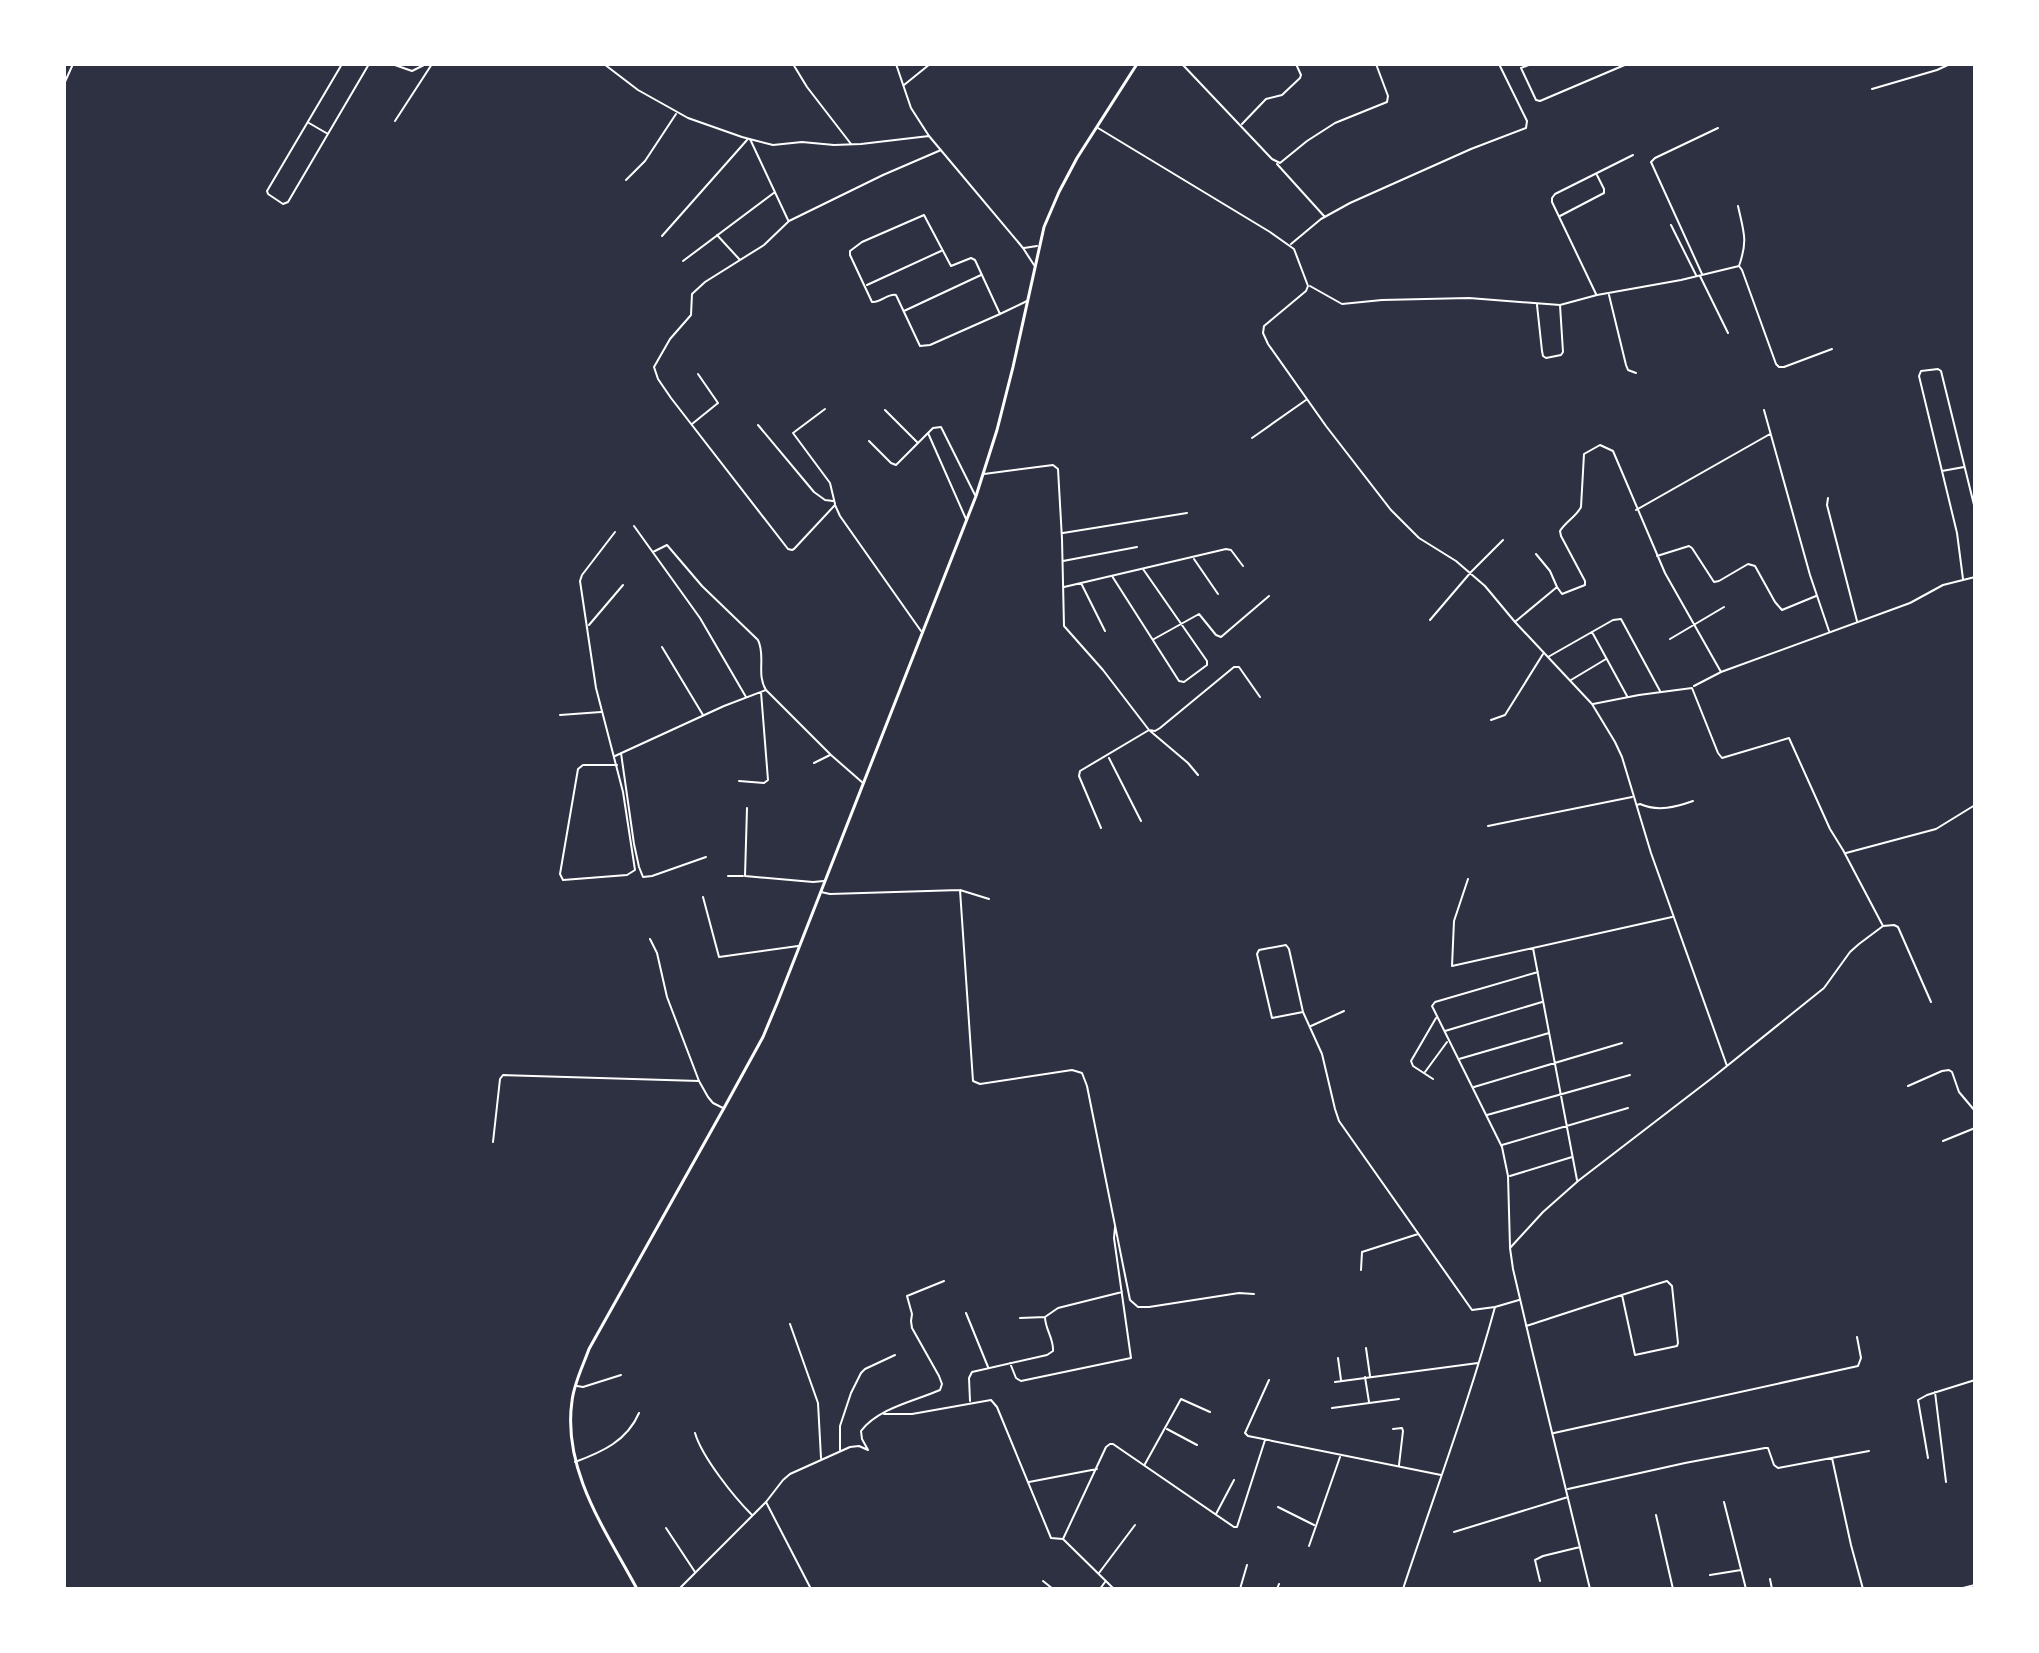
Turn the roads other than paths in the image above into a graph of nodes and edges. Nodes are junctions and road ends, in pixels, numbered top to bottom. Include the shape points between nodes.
1 (73, 64) edge
2 (342, 64) edge
3 (369, 64) edge
4 (392, 64) edge
5 (426, 64) edge
6 (432, 64) edge
7 (604, 64) edge
8 (793, 64) edge
9 (896, 64) edge
10 (930, 64) edge
11 (1137, 64) edge
12 (1182, 64) edge
13 (1296, 64) edge
14 (1376, 64) edge
15 (1499, 64) edge
16 (1531, 64) edge
17 (1627, 64) edge
18 (1950, 64) edge
19 (1520, 66) edge
20 (64, 68) edge
21 (70, 71) junction
22 (64, 84) edge
23 (903, 86) junction
24 (1872, 89) dead end
25 (677, 113) junction
26 (395, 121) dead end
27 (307, 122) junction
28 (1241, 125) junction
29 (1097, 127) junction
30 (1718, 128) dead end
31 (329, 135) junction
32 (929, 136) junction
33 (749, 139) junction
34 (852, 145) junction
35 (941, 150) junction
36 (1633, 155) dead end
37 (1277, 163) junction
38 (1596, 174) junction
39 (626, 180) dead end
40 (775, 192) junction
41 (1738, 206) dead end
42 (1559, 216) junction
43 (1325, 217) junction
44 (789, 221) junction
45 (1671, 225) dead end
46 (717, 235) junction
47 (662, 236) dead end
48 (1290, 245) junction
49 (1039, 246) junction
50 (1023, 248) junction
51 (942, 251) junction
52 (683, 261) dead end
53 (741, 261) junction
54 (1034, 265) junction
55 (1739, 266) junction
56 (982, 275) junction
57 (1700, 275) junction
58 (865, 286) junction
59 (1308, 286) junction
60 (1609, 294) junction
61 (1597, 295) junction
62 (1028, 300) junction
63 (1537, 304) junction
64 (1560, 305) junction
65 (904, 311) junction
66 (1000, 314) junction
67 (1728, 333) dead end
68 (1832, 349) dead end
69 (1636, 373) dead end
70 (698, 374) dead end
71 (1307, 399) junction
72 (825, 409) dead end
73 (885, 410) dead end
74 (1764, 410) dead end
75 (691, 425) junction
76 (758, 425) dead end
77 (928, 433) junction
78 (1771, 434) junction
79 (1252, 438) dead end
80 (869, 441) dead end
81 (917, 443) junction
82 (1964, 467) junction
83 (1941, 471) junction
84 (982, 474) junction
85 (976, 496) junction
86 (1828, 498) dead end
87 (834, 503) junction
88 (1975, 509) edge
89 (1636, 510) junction
90 (1187, 513) dead end
91 (966, 520) junction
92 (634, 526) dead end
93 (615, 532) dead end
94 (1062, 533) junction
95 (1503, 540) dead end
96 (1137, 547) dead end
97 (653, 552) junction
98 (1536, 554) dead end
99 (1657, 556) junction
100 (1193, 558) junction
101 (1062, 562) junction
102 (1243, 566) dead end
103 (1143, 569) junction
104 (1471, 572) junction
105 (1112, 576) junction
106 (1975, 577) edge
107 (1963, 579) junction
108 (1081, 583) junction
109 (623, 585) dead end
110 (1063, 587) junction
111 (1557, 587) junction
112 (1218, 594) dead end
113 (1269, 596) dead end
114 (1817, 596) junction
115 (1724, 607) dead end
116 (1430, 620) dead end
117 (1515, 622) junction
118 (1857, 622) junction
119 (1181, 624) junction
120 (1694, 624) junction
121 (588, 626) junction
122 (1105, 631) dead end
123 (1592, 632) junction
124 (1829, 632) junction
125 (923, 633) junction
126 (1670, 639) dead end
127 (1153, 640) junction
128 (662, 647) dead end
129 (1544, 653) junction
130 (1548, 657) junction
131 (1606, 659) junction
132 (1721, 672) junction
133 (1570, 681) junction
134 (1692, 688) junction
135 (766, 690) junction
136 (761, 692) junction
137 (1660, 692) junction
138 (746, 697) junction
139 (1260, 697) dead end
140 (1627, 697) junction
141 (1592, 704) junction
142 (603, 711) junction
143 (560, 715) dead end
144 (704, 716) junction
145 (1491, 720) dead end
146 (1149, 730) junction
147 (621, 753) junction
148 (831, 755) junction
149 (614, 756) junction
150 (1108, 756) junction
151 (814, 763) dead end
152 (617, 765) junction
153 (1198, 775) dead end
154 (739, 781) dead end
155 (863, 783) junction
156 (1633, 796) junction
157 (1693, 801) dead end
158 (1975, 805) edge
159 (1636, 806) junction
160 (747, 808) dead end
161 (1141, 821) dead end
162 (1488, 826) dead end
163 (1101, 828) dead end
164 (1845, 854) junction
165 (706, 857) dead end
166 (728, 876) dead end
167 (745, 876) junction
168 (1468, 879) dead end
169 (826, 880) junction
170 (960, 890) junction
171 (821, 892) junction
172 (703, 897) dead end
173 (989, 899) dead end
174 (1673, 917) junction
175 (1883, 926) junction
176 (650, 939) dead end
177 (801, 945) junction
178 (1533, 948) junction
179 (1538, 972) junction
180 (1544, 1001) junction
181 (1931, 1002) dead end
182 (1344, 1011) dead end
183 (1303, 1012) junction
184 (1436, 1017) junction
185 (1310, 1027) junction
186 (1444, 1032) junction
187 (1550, 1032) junction
188 (1448, 1040) junction
189 (1622, 1043) dead end
190 (1458, 1059) junction
191 (1556, 1064) junction
192 (1727, 1066) junction
193 (1424, 1073) junction
194 (1630, 1075) dead end
195 (1433, 1079) dead end
196 (699, 1081) junction
197 (1908, 1086) dead end
198 (1472, 1088) junction
199 (1561, 1094) junction
200 (724, 1108) junction
201 (1628, 1108) dead end
202 (1975, 1111) edge
203 (1486, 1116) junction
204 (1567, 1126) junction
205 (1975, 1128) edge
206 (1943, 1141) dead end
207 (493, 1142) dead end
208 (1501, 1145) junction
209 (1573, 1157) junction
210 (1508, 1176) junction
211 (1578, 1181) junction
212 (1116, 1226) junction
213 (1419, 1233) junction
214 (1510, 1248) junction
215 (1361, 1270) dead end
216 (944, 1281) dead end
217 (1122, 1292) junction
218 (1254, 1294) dead end
219 (1622, 1295) junction
220 (1520, 1300) junction
221 (1495, 1307) junction
222 (966, 1313) dead end
223 (1045, 1317) junction
224 (1020, 1318) dead end
225 (790, 1324) dead end
226 (1526, 1326) junction
227 (1857, 1337) dead end
228 (1366, 1348) dead end
229 (895, 1355) dead end
230 (1338, 1358) dead end
231 (1010, 1363) junction
232 (1480, 1363) junction
233 (988, 1368) junction
234 (621, 1375) dead end
235 (1365, 1377) junction
236 (1371, 1377) junction
237 (1269, 1380) dead end
238 (1975, 1380) edge
239 (1341, 1381) junction
240 (1335, 1382) dead end
241 (575, 1385) junction
242 (1935, 1392) junction
243 (1399, 1399) dead end
244 (970, 1402) junction
245 (1369, 1403) junction
246 (1332, 1408) dead end
247 (1210, 1412) dead end
248 (639, 1413) dead end
249 (880, 1415) junction
250 (1166, 1428) junction
251 (1393, 1429) dead end
252 (695, 1433) dead end
253 (1553, 1433) junction
254 (1265, 1440) junction
255 (1197, 1445) dead end
256 (840, 1451) junction
257 (1869, 1451) dead end
258 (1341, 1455) junction
259 (1832, 1457) junction
260 (1928, 1458) dead end
261 (821, 1460) junction
262 (575, 1462) junction
263 (1145, 1465) junction
264 (1399, 1467) junction
265 (1097, 1469) junction
266 (1443, 1475) junction
267 (1234, 1480) dead end
268 (1028, 1482) junction
269 (1946, 1482) dead end
270 (1567, 1489) junction
271 (1569, 1497) junction
272 (766, 1502) junction
273 (1724, 1502) dead end
274 (1278, 1507) dead end
275 (1216, 1515) junction
276 (1656, 1515) dead end
277 (753, 1516) junction
278 (1135, 1525) dead end
279 (1316, 1525) junction
280 (666, 1528) dead end
281 (1454, 1532) dead end
282 (1063, 1539) junction
283 (1309, 1546) dead end
284 (1581, 1547) junction
285 (1247, 1565) dead end
286 (1742, 1570) junction
287 (696, 1573) junction
288 (1099, 1574) junction
289 (1710, 1575) dead end
290 (1770, 1579) dead end
291 (1043, 1581) dead end
292 (1105, 1581) junction
293 (1540, 1581) dead end
294 (1279, 1584) dead end
295 (1975, 1585) edge
296 (637, 1589) edge
297 (679, 1589) edge
298 (811, 1589) edge
299 (1053, 1589) edge
300 (1100, 1589) edge
301 (1114, 1589) edge
302 (1240, 1589) edge
303 (1277, 1589) edge
304 (1403, 1589) edge
305 (1590, 1589) edge
306 (1673, 1589) edge
307 (1746, 1589) edge
308 (1772, 1589) edge
309 (1863, 1589) edge
310 (1959, 1589) edge

1 - 21 street
2 - 27 street
3 - 31 street
4 - 5 street via 412,71
6 - 26 street
7 - 25 street
8 - 34 street
9 - 23 street
10 - 23 street
11 - 29 main road
12 - 28 street
13 - 28 street via 1300,78 1282,95 1266,99
14 - 37 street via 1387,102 1335,123
15 - 43 street via 1526,128
16 - 19 street
17 - 19 street via 1540,101
18 - 24 street
20 - 21 street
21 - 22 street
23 - 32 street
25 - 33 street
25 - 39 street
27 - 31 street
27 - 31 street via 267,191 283,204
28 - 37 street
29 - 48 street
29 - 49 main road via 1059,192
30 - 57 street via 1651,162
32 - 34 street
32 - 35 street
33 - 34 street via 778,146
33 - 40 street
33 - 47 street
35 - 44 street
35 - 50 street
36 - 38 street
37 - 43 street
38 - 42 street via 1553,196
38 - 42 street via 1604,193
40 - 44 street
40 - 46 street
41 - 55 street via 1745,236
42 - 61 street
43 - 48 street
44 - 53 street
45 - 57 street
46 - 52 street
46 - 53 street
48 - 59 street
49 - 50 street
49 - 54 main road
50 - 54 street
51 - 56 street via 952,267 974,259
51 - 58 street
51 - 58 street via 927,216 921,215 850,251
53 - 75 street via 692,294 691,315 654,367
54 - 62 main road
55 - 57 street
55 - 68 street via 1779,367
56 - 65 street
56 - 66 street
57 - 60 street
57 - 67 street
58 - 65 street via 874,302 896,295
59 - 63 street via 1342,304 1469,298
59 - 71 street via 1267,323 1263,333
60 - 61 street
60 - 69 street via 1626,365
61 - 64 street
62 - 66 street
62 - 84 main road
63 - 64 street
63 - 64 street via 1546,358 1563,352
65 - 66 street via 923,347
70 - 75 street via 718,403
71 - 79 street
71 - 104 street via 1400,520
72 - 87 street via 793,433 830,483
73 - 81 street
74 - 78 street
75 - 87 street via 788,549 794,549
76 - 87 street via 814,492
77 - 81 street
77 - 85 street via 941,427
77 - 91 street
78 - 89 street
78 - 114 street
80 - 81 street via 895,465
82 - 83 street
82 - 83 street via 1941,371 1921,371
82 - 88 street
83 - 107 street
84 - 85 main road
84 - 94 street via 1057,467
85 - 91 main road
86 - 118 street
87 - 125 street
89 - 99 street
89 - 111 street via 1613,451 1600,445 1584,454 1581,507 1560,531 1585,585 1566,594
90 - 94 street
91 - 125 main road
92 - 97 street
93 - 121 street via 580,579
94 - 101 street
95 - 104 street
96 - 101 street
97 - 135 street via 667,545 758,640
97 - 138 street
98 - 111 street
99 - 114 street via 1689,546 1714,582 1752,564 1782,610
99 - 120 street
100 - 102 street via 1228,549
100 - 103 street
100 - 112 street
101 - 110 street
103 - 105 street
103 - 119 street
104 - 116 street
104 - 117 street
105 - 108 street
105 - 127 street
106 - 107 street
107 - 118 street
108 - 110 street
108 - 122 street
109 - 121 street
110 - 146 street via 1065,628
111 - 117 street
113 - 119 street via 1221,637 1201,615
114 - 124 street
115 - 120 street
117 - 129 street
118 - 124 street
119 - 127 street
119 - 127 street via 1208,664 1184,682
120 - 126 street
120 - 132 street
121 - 142 street
123 - 130 street
123 - 131 street
123 - 137 street via 1621,619
124 - 132 street
125 - 155 main road
128 - 144 street
129 - 130 street
129 - 145 street via 1505,715
130 - 133 street
131 - 133 street
131 - 140 street
132 - 134 street
133 - 141 street
134 - 137 street
134 - 164 street via 1722,758 1790,739
135 - 136 street
135 - 148 street
136 - 138 street
136 - 154 street via 768,780
137 - 140 street
138 - 144 street
139 - 146 street via 1234,667 1174,718
140 - 141 street
141 - 156 street via 1615,742
142 - 143 street
142 - 149 street
144 - 147 street
146 - 150 street
146 - 153 street
147 - 149 street
147 - 165 street via 643,877
148 - 151 street
148 - 155 street
149 - 152 street
150 - 161 street
150 - 163 street via 1079,773
152 - 152 street via 635,870 563,880 578,769
155 - 169 main road
156 - 159 street
156 - 162 street
157 - 159 street via 1664,808
158 - 164 street via 1936,829
159 - 174 street
160 - 167 street
164 - 175 street
166 - 167 street
167 - 169 street
168 - 178 street via 1454,921 1452,966
169 - 171 main road
170 - 171 street
170 - 173 street
170 - 212 street via 973,1081 1082,1073
171 - 177 main road
172 - 177 street via 719,957
174 - 178 street
174 - 192 street
175 - 181 street via 1898,927
175 - 192 street via 1850,952 1828,984
176 - 196 street
177 - 200 main road via 763,1037
178 - 179 street
179 - 180 street
179 - 184 street via 1435,1002
180 - 186 street
180 - 187 street
182 - 185 street
183 - 183 street via 1289,949 1286,945 1259,950 1272,1018
183 - 185 street
184 - 186 street
184 - 193 street via 1411,1061
185 - 213 street via 1336,1115
186 - 188 street
187 - 190 street
187 - 191 street
188 - 190 street
188 - 193 street
189 - 191 street
190 - 198 street
191 - 198 street
191 - 199 street
192 - 211 street
193 - 195 street
194 - 199 street
196 - 200 street via 713,1103
196 - 207 street via 503,1075
197 - 202 street via 1949,1070
198 - 203 street
199 - 203 street
199 - 204 street
200 - 241 main road via 589,1349
201 - 204 street
203 - 208 street
204 - 208 street
204 - 209 street
205 - 206 street
208 - 210 street
209 - 210 street
209 - 211 street
210 - 214 street
211 - 214 street
212 - 217 street
212 - 218 street via 1128,1294 1138,1307
213 - 215 street via 1362,1252
213 - 221 street via 1472,1310
214 - 220 street
216 - 249 street via 907,1296 911,1325 942,1388
217 - 223 street via 1058,1308
217 - 231 street via 1131,1358 1021,1381
219 - 219 street via 1635,1355 1677,1346 1671,1283
219 - 226 street
220 - 221 street
220 - 226 street
221 - 232 street
222 - 233 street
223 - 224 street
223 - 231 street via 1053,1351
225 - 261 street via 818,1403
226 - 253 street
227 - 253 street via 1858,1366
228 - 236 street
229 - 256 street via 861,1373 840,1426
230 - 239 street
231 - 233 street
232 - 236 street
232 - 266 street
233 - 244 street via 969,1375
234 - 241 street
235 - 236 street
235 - 239 street
235 - 245 street
237 - 254 street via 1245,1433
238 - 242 street
239 - 240 street
241 - 262 main road
242 - 260 street via 1918,1400
242 - 269 street
243 - 245 street
244 - 249 street
244 - 268 street via 994,1402
245 - 246 street
247 - 250 street via 1181,1399
248 - 262 street via 627,1433
249 - 256 street via 861,1431 868,1450 859,1446
250 - 255 street
250 - 263 street
251 - 264 street via 1403,1429
252 - 277 street
253 - 270 street
254 - 258 street
254 - 275 street via 1237,1527
256 - 261 street
257 - 259 street
258 - 264 street
258 - 279 street
259 - 270 street via 1778,1468 1765,1448
259 - 309 street
261 - 272 street via 790,1474
262 - 296 main road
263 - 265 street via 1110,1444
263 - 275 street
264 - 266 street
265 - 268 street
265 - 282 street
266 - 304 street
267 - 275 street
268 - 282 street via 1051,1538
270 - 271 street
271 - 281 street
271 - 284 street
272 - 277 street
272 - 298 street
273 - 286 street
274 - 279 street
276 - 306 street
277 - 287 street
278 - 288 street
279 - 283 street
280 - 287 street
282 - 288 street
284 - 293 street via 1535,1560
284 - 305 street
285 - 302 street
286 - 289 street
286 - 307 street
287 - 297 street
288 - 292 street
290 - 308 street
291 - 299 street
292 - 300 street
292 - 301 street
294 - 303 street
295 - 310 street

